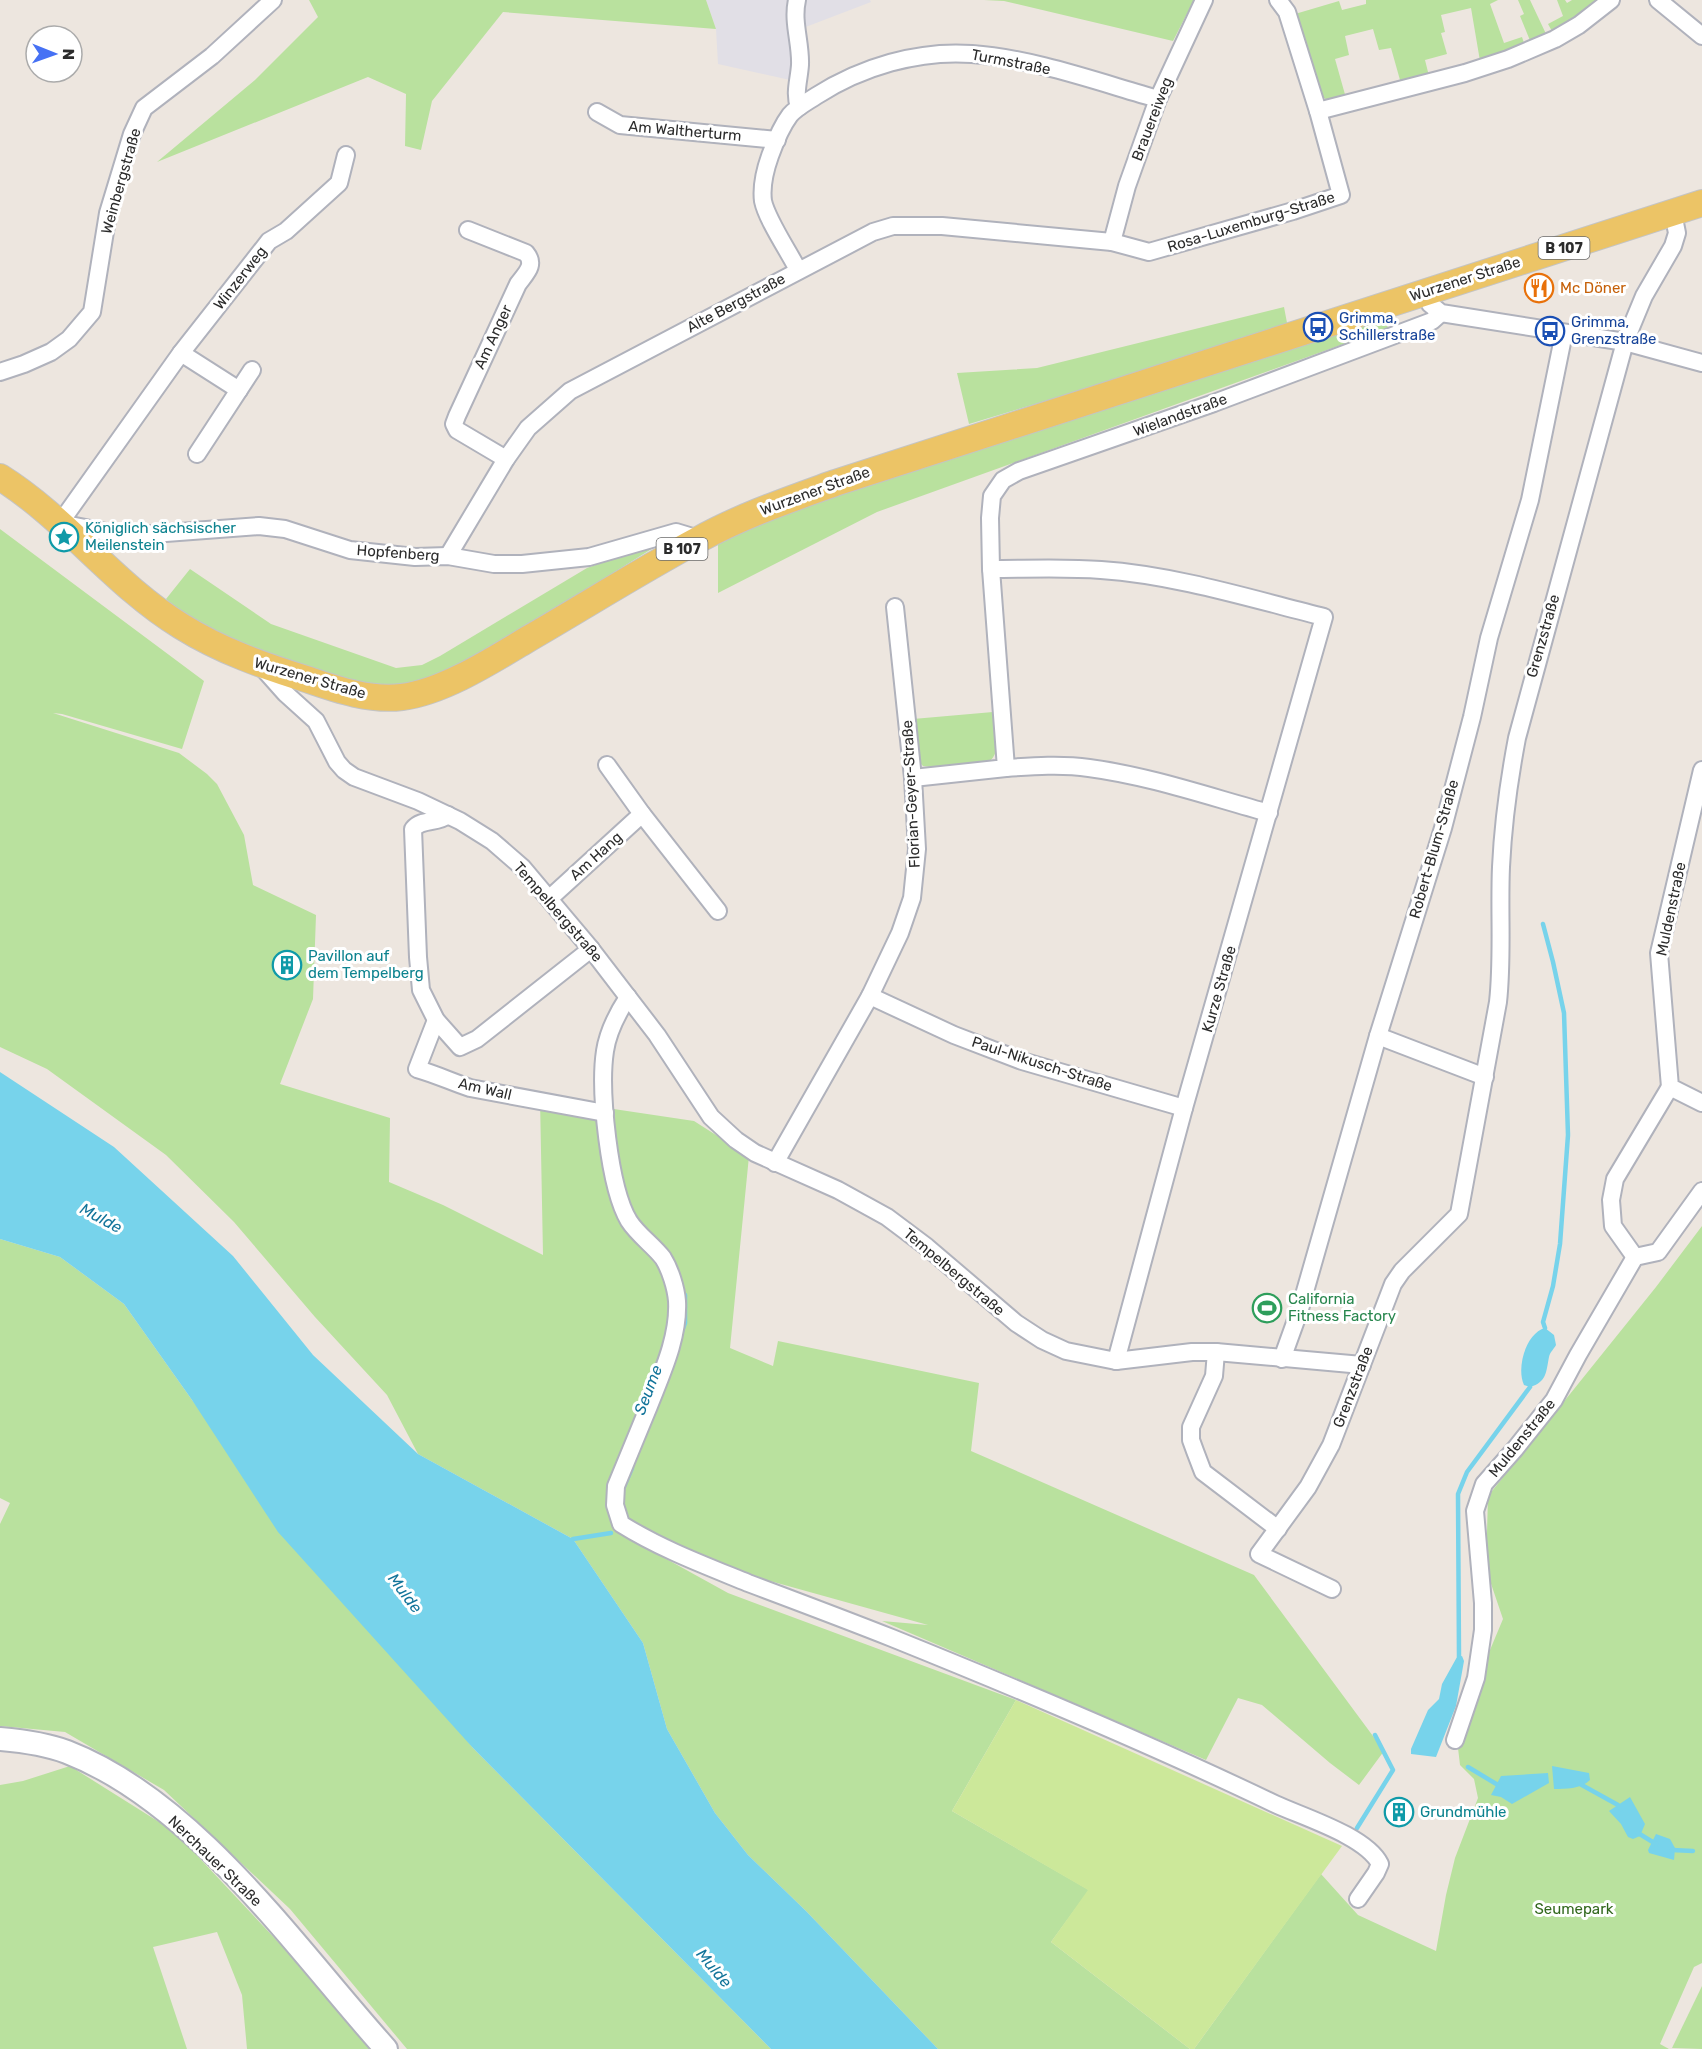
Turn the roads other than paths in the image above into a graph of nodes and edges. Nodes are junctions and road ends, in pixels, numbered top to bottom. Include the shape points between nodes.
1 (273, 0) edge
2 (797, 0) edge
3 (1204, 0) edge
4 (1278, 0) edge
5 (1611, 0) edge
6 (1658, 0) edge
7 (1702, 36) edge
8 (1158, 99) junction
9 (799, 107) junction
10 (1318, 111) junction
11 (597, 112) dead end
12 (777, 140) junction
13 (345, 155) dead end
14 (1702, 203) edge
15 (1673, 213) junction
16 (468, 230) dead end
17 (1112, 242) junction
18 (798, 270) junction
19 (1426, 292) junction
20 (1441, 313) junction
21 (1564, 333) junction
22 (1625, 342) junction
23 (182, 353) junction
24 (1702, 363) edge
25 (252, 370) dead end
26 (0, 372) edge
27 (239, 390) junction
28 (197, 454) dead end
29 (506, 459) junction
30 (0, 477) edge
31 (60, 523) junction
32 (699, 539) junction
33 (448, 556) junction
34 (991, 569) junction
35 (895, 608) dead end
36 (261, 665) junction
37 (607, 765) dead end
38 (1006, 768) junction
39 (1702, 770) edge
40 (913, 778) junction
41 (1269, 813) junction
42 (642, 814) junction
43 (448, 815) junction
44 (550, 898) junction
45 (718, 911) dead end
46 (591, 949) junction
47 (870, 996) junction
48 (628, 997) junction
49 (436, 1020) junction
50 (1378, 1036) junction
51 (1485, 1077) junction
52 (1670, 1087) junction
53 (1702, 1103) edge
54 (1184, 1108) junction
55 (605, 1113) junction
56 (775, 1163) junction
57 (1702, 1191) edge
58 (1635, 1257) junction
59 (1216, 1352) junction
60 (1282, 1359) junction
61 (1116, 1361) junction
62 (1362, 1365) junction
63 (1278, 1529) junction
64 (1332, 1589) dead end
65 (0, 1739) edge
66 (1455, 1740) dead end
67 (1358, 1899) dead end
68 (386, 2049) edge

1 - 26 street, Weinbergstraße via 212,56 144,108 108,213 92,312 69,339 51,352
2 - 9 street
3 - 8 street, Brauereiweg
4 - 10 street, Rosa-Luxemburg-Straße via 1287,12
5 - 10 street via 1555,39 1508,59
6 - 7 street
8 - 9 street, Turmstraße via 1005,58 953,54 915,57 871,69 849,77
8 - 17 street, Brauereiweg
9 - 12 street, Turmstraße via 790,115
10 - 17 street, Rosa-Luxemburg-Straße via 1341,195 1149,252
11 - 12 street, Am Waltherturm via 620,125
12 - 18 street, Turmstraße via 764,173 764,202
13 - 23 street, Winzerweg via 339,183 286,231 269,241
14 - 15 main road, Wurzener Straße / B 107
15 - 19 main road, Wurzener Straße / B 107
15 - 22 street, Grenzstraße via 1677,233 1673,246 1644,296
16 - 29 street, Am Anger via 531,259 454,424 457,430
17 - 18 street, Alte Bergstraße via 942,226 892,226
18 - 29 street, Alte Bergstraße via 570,391 528,428
19 - 20 street via 1430,304
19 - 32 main road, Wurzener Straße / B 107 via 835,483 760,510
20 - 21 street
20 - 34 street, Wielandstraße via 1432,321 1003,480 992,496
21 - 22 street
21 - 50 street, Robert-Blum-Straße via 1530,500 1489,638 1443,828
22 - 24 street
22 - 51 street, Grenzstraße via 1517,738 1501,864 1501,974
23 - 27 street
23 - 31 street, Winzerweg
25 - 27 street
27 - 28 street
29 - 33 street, Alte Bergstraße
30 - 31 main road, Wurzener Straße / B 107
31 - 33 street, Hopfenberg via 126,536 259,526 285,529 350,550 415,557
31 - 36 main road, Wurzener Straße / B 107 via 145,600 181,626
32 - 33 street, Hopfenberg via 676,532 589,557 522,564 494,564
32 - 36 main road, Wurzener Straße / B 107 via 465,674 405,697 352,693
34 - 38 street, Wielandstraße
34 - 41 street, Kurze Straße via 1132,573 1324,617
35 - 40 street, Florian-Geyer-Straße
36 - 43 street, Tempelbergstraße via 316,721 344,770
37 - 42 street
38 - 40 street
38 - 41 street via 1048,765 1130,775
39 - 52 street, Muldenstraße via 1659,953
40 - 47 street, Florian-Geyer-Straße via 916,849 912,898
41 - 54 street, Kurze Straße
42 - 44 street, Am Hang
42 - 45 street
43 - 44 street, Tempelbergstraße via 492,841
43 - 49 street via 442,820 415,825 412,835 421,990
44 - 46 street, Tempelbergstraße
46 - 48 street, Tempelbergstraße
46 - 49 street via 477,1039 460,1047
47 - 54 street, Paul-Nikusch-Straße via 954,1035 1022,1060
47 - 56 street, Florian-Geyer-Straße
48 - 55 street via 614,1019 605,1050
48 - 56 street, Tempelbergstraße via 711,1117 736,1140
49 - 55 street, Am Wall via 417,1069 470,1088
50 - 51 street
50 - 60 street, Robert-Blum-Straße
51 - 62 street, Grenzstraße via 1459,1214 1402,1271
52 - 53 street
52 - 58 street via 1615,1179 1611,1200 1614,1226
54 - 61 street, Kurze Straße
55 - 67 street via 620,1204 630,1223 663,1259 677,1300 676,1330 661,1376 616,1486 615,1505 621,1524 688,1559 893,1639 1311,1817 1376,1855 1380,1864
56 - 61 street, Tempelbergstraße via 838,1190 887,1217 1042,1340 1066,1351
57 - 58 street via 1658,1251
58 - 66 street, Muldenstraße via 1554,1400 1484,1484 1475,1511 1483,1630 1476,1678
59 - 60 street, Tempelbergstraße
59 - 61 street, Tempelbergstraße
59 - 63 street via 1214,1376 1191,1427 1191,1440 1203,1472
60 - 62 street, Tempelbergstraße
62 - 63 street, Grenzstraße via 1331,1445
63 - 64 street, Grenzstraße via 1259,1554
65 - 68 main road, Nerchauer Straße via 66,1752 100,1768 187,1829 279,1924

